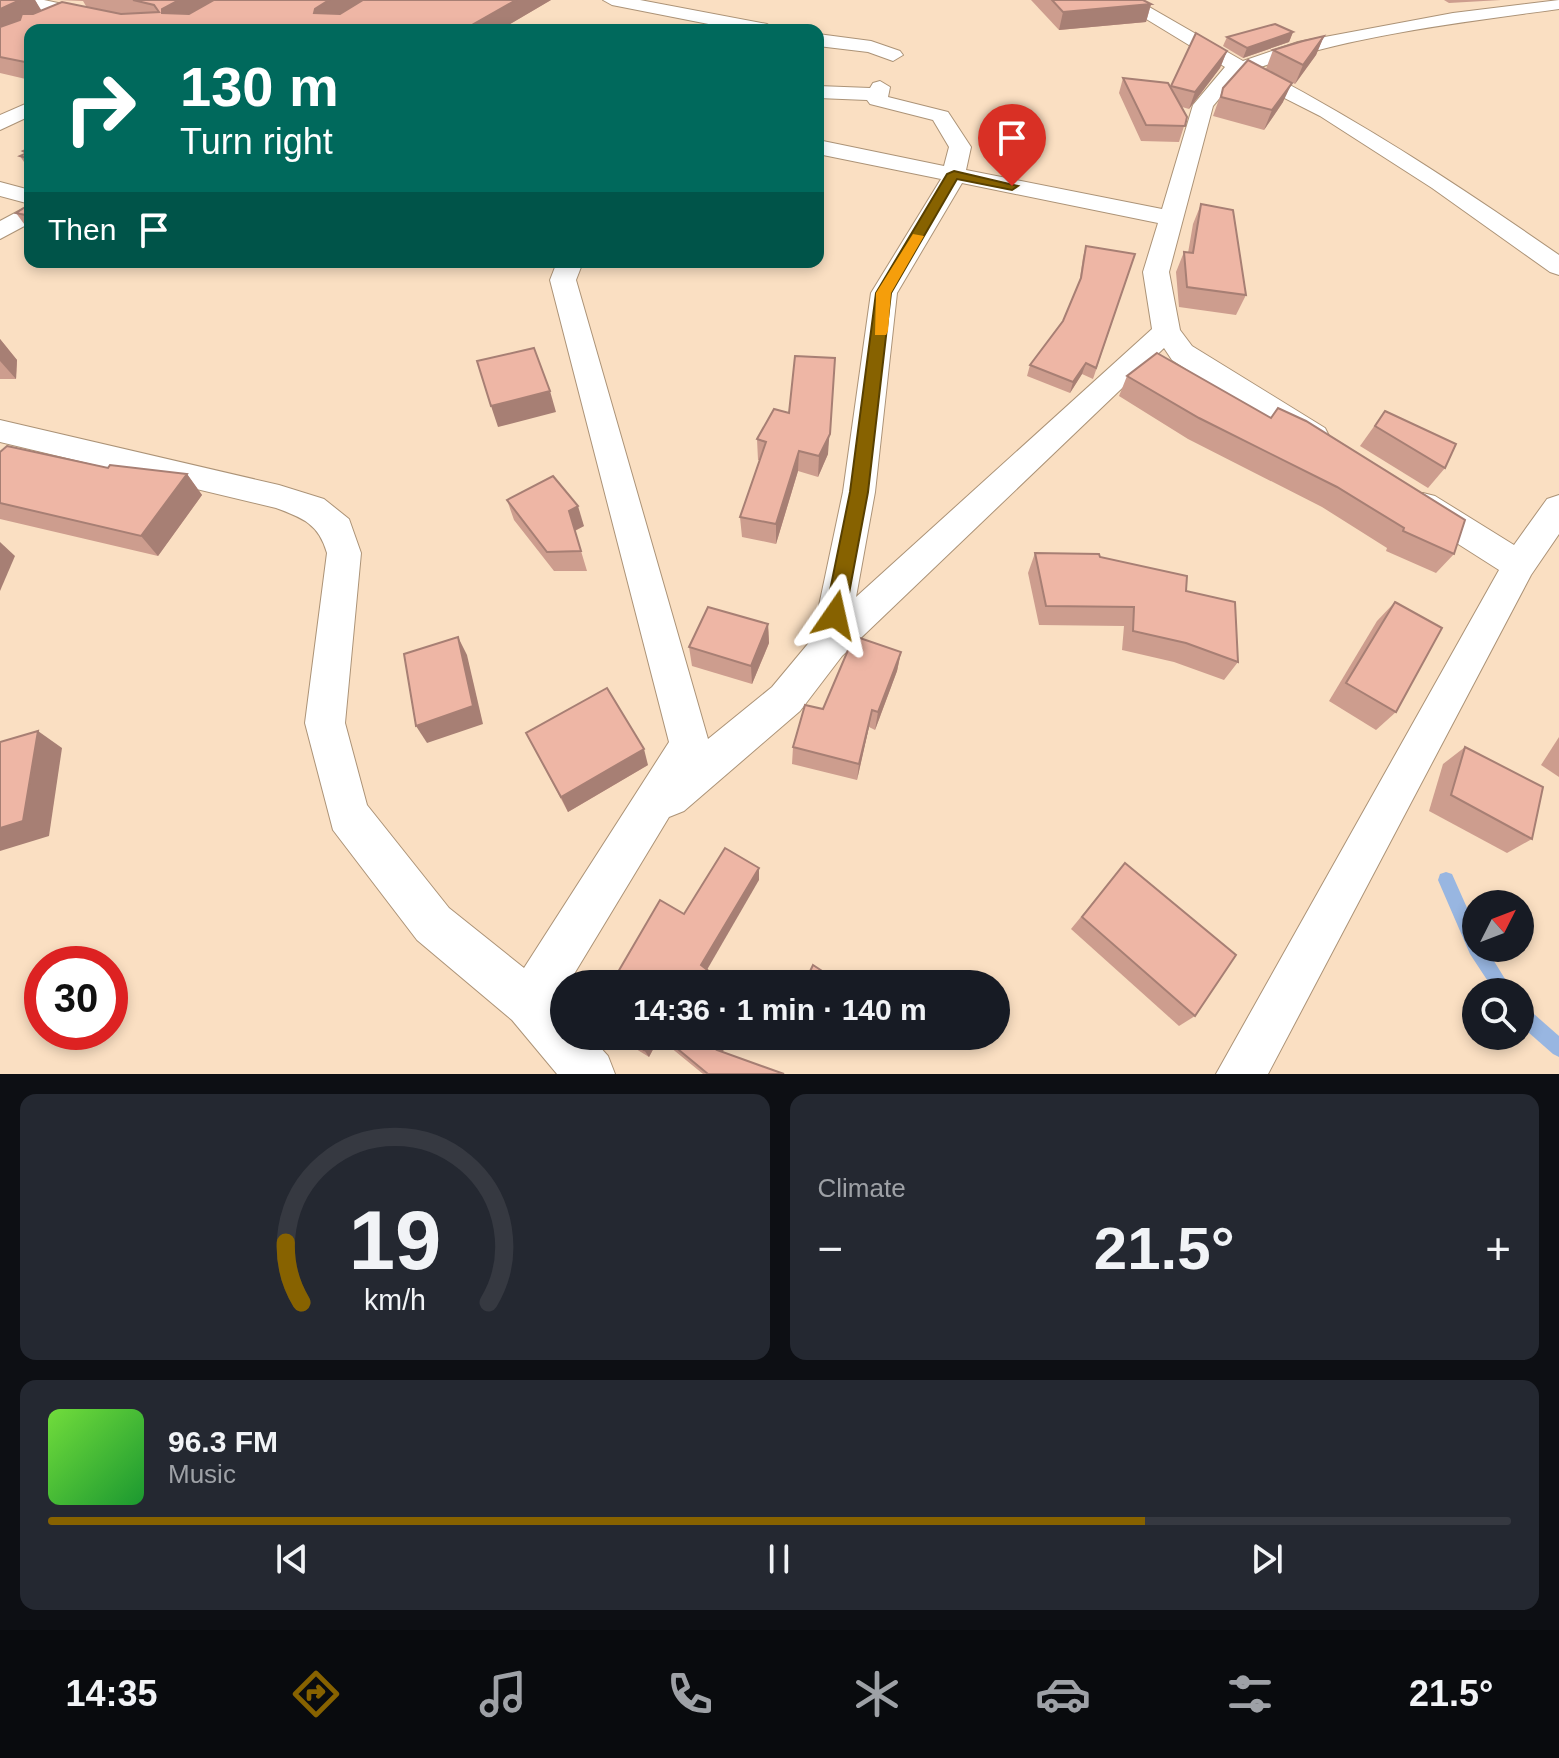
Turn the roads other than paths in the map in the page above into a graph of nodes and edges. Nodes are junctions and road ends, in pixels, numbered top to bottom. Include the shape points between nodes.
1 (20, 0) edge
2 (94, 0) edge
3 (612, 0) edge
4 (1124, 0) edge
5 (1559, 4) edge
6 (70, 11) junction
7 (42, 24) edge
8 (129, 24) edge
9 (736, 24) edge
10 (824, 41) edge
11 (893, 55) dead end
12 (1240, 67) junction
13 (824, 92) edge
14 (24, 111) edge
15 (0, 124) edge
16 (824, 148) edge
17 (954, 174) junction
18 (0, 189) edge
19 (24, 195) edge
20 (24, 216) edge
21 (1171, 218) junction
22 (0, 232) edge
23 (1559, 267) edge
24 (568, 268) edge
25 (1166, 331) junction
26 (0, 431) edge
27 (1330, 446) edge
28 (1398, 489) edge
29 (1559, 508) edge
30 (1519, 565) junction
31 (829, 645) junction
32 (644, 818) junction
33 (529, 1003) junction
34 (590, 1074) edge
35 (1241, 1074) edge

1 - 6 street
2 - 6 street
3 - 9 street
4 - 12 street
5 - 12 street via 1442,12
6 - 7 street
6 - 8 street
10 - 11 street
12 - 21 street via 1203,105
12 - 23 street via 1365,135
13 - 17 street via 879,91 877,100 941,116 960,147
14 - 15 street
16 - 17 street
17 - 21 street
17 - 31 street via 884,293 859,492
18 - 19 street
20 - 22 street
21 - 25 street via 1156,272
24 - 32 street via 563,280 690,745
25 - 27 street via 1182,353
25 - 31 street
26 - 33 street via 279,497 312,508 337,528 344,553 325,723 348,815 433,924
28 - 30 street
29 - 30 street
30 - 35 street
31 - 32 street via 786,699
32 - 33 street
33 - 34 street

